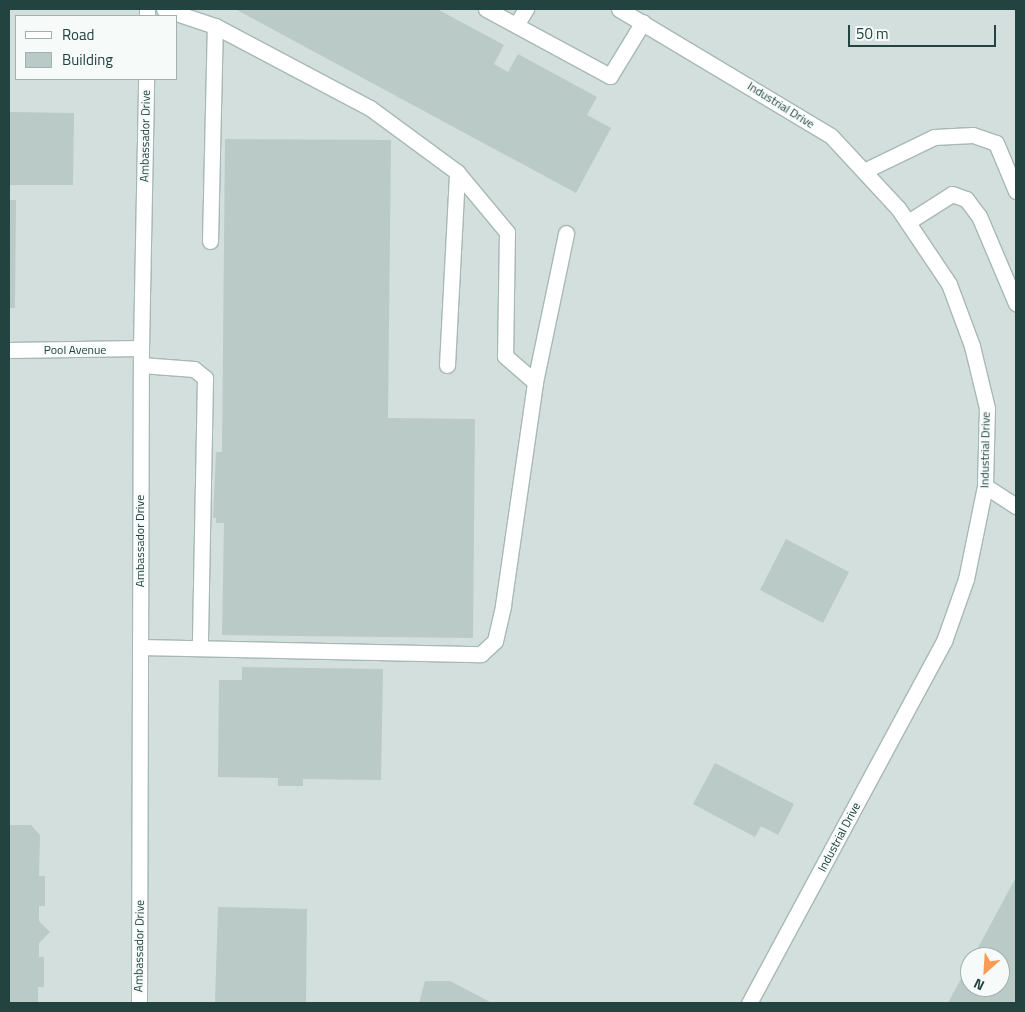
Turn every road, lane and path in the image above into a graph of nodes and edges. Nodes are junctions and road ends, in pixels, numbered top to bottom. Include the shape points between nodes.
1 (164, 9) edge
2 (486, 9) edge
3 (526, 9) edge
4 (619, 9) edge
5 (643, 22) junction
6 (516, 25) junction
7 (215, 26) junction
8 (146, 80) edge
9 (864, 171) junction
10 (457, 172) junction
11 (1016, 191) edge
12 (908, 222) junction
13 (566, 233) dead end
14 (210, 241) dead end
15 (1016, 303) edge
16 (141, 348) junction
17 (9, 350) edge
18 (141, 365) junction
19 (447, 365) dead end
20 (535, 382) junction
21 (985, 486) junction
22 (1016, 506) edge
23 (140, 647) junction
24 (200, 648) junction
25 (139, 1003) edge
26 (749, 1003) edge

1 - 7 street
2 - 6 street
3 - 6 street
4 - 5 street, Industrial Drive
5 - 6 street via 610,76
5 - 9 street, Industrial Drive via 831,136
7 - 10 street via 370,108
7 - 14 street
8 - 16 street, Ambassador Drive
9 - 11 street via 934,137 973,135 996,143
9 - 12 street, Industrial Drive
10 - 19 street
10 - 20 street via 507,232 506,356
12 - 15 street via 952,194 966,199 979,216
12 - 21 street, Industrial Drive via 949,284 972,346 987,408
13 - 20 street
16 - 17 street, Pool Avenue
16 - 18 street, Ambassador Drive
18 - 23 street, Ambassador Drive
18 - 24 street via 194,369 206,378
20 - 24 street via 503,604 495,640 481,654
21 - 22 street
21 - 26 street, Industrial Drive via 966,579 944,642
23 - 24 street
23 - 25 street, Ambassador Drive

